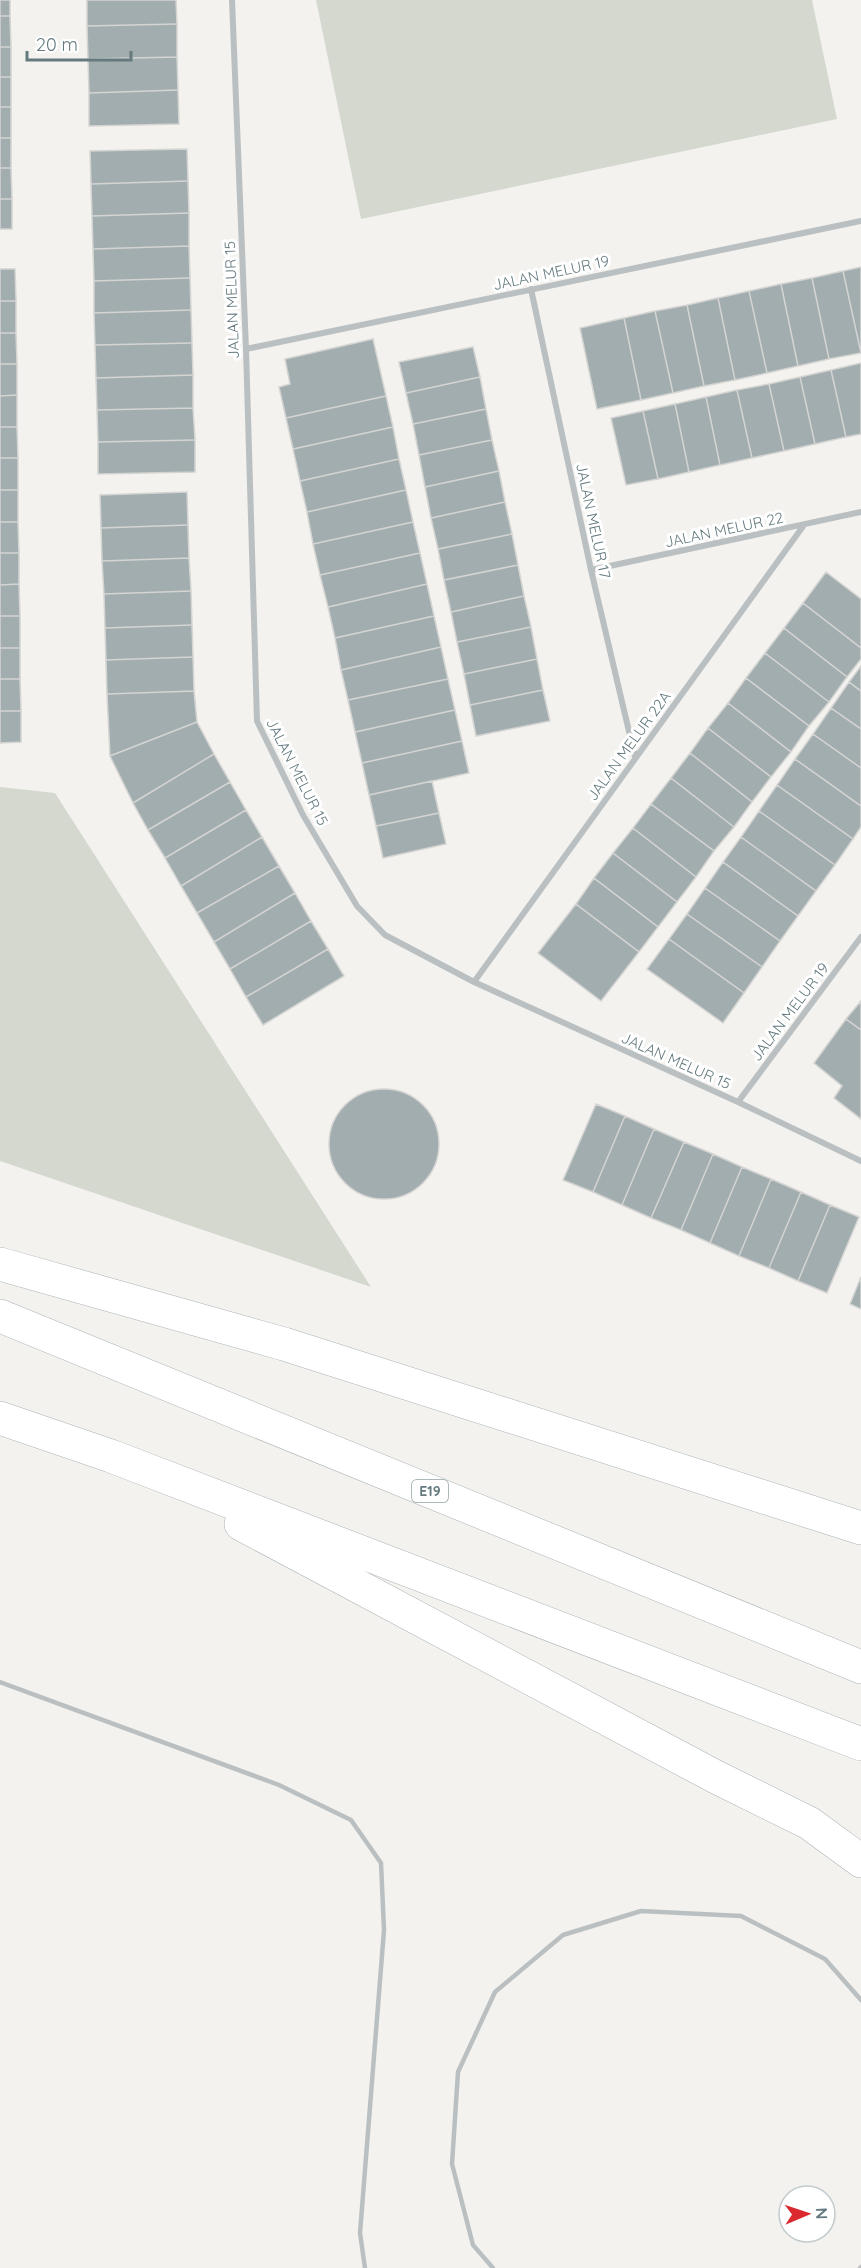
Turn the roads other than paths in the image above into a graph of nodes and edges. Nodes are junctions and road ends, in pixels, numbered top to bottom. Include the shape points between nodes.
1 (232, 0) edge
2 (861, 221) edge
3 (531, 289) junction
4 (246, 349) junction
5 (861, 512) edge
6 (804, 525) junction
7 (591, 570) junction
8 (635, 757) junction
9 (861, 937) edge
10 (474, 982) junction
11 (738, 1102) junction
12 (861, 1161) edge
13 (0, 1264) edge
14 (0, 1316) edge
15 (0, 1418) edge
16 (111, 1456) junction
17 (861, 1528) edge
18 (861, 1667) edge
19 (0, 1682) edge
20 (861, 1744) edge
21 (861, 1861) edge
22 (861, 2000) edge
23 (365, 2268) edge
24 (494, 2268) edge

1 - 4 street, JALAN MELUR 15
2 - 3 street, JALAN MELUR 19
3 - 4 street, JALAN MELUR 19
3 - 7 street, JALAN MELUR 17
4 - 10 street, JALAN MELUR 15 via 257,721 303,815 357,906 385,934
5 - 6 street, JALAN MELUR 22
6 - 7 street, JALAN MELUR 22
6 - 8 street, JALAN MELUR 22A
7 - 8 street, JALAN MELUR 17
8 - 10 street, JALAN MELUR 22A
9 - 11 street, JALAN MELUR 19
10 - 11 street, JALAN MELUR 15
11 - 12 street, JALAN MELUR 15
13 - 17 highway via 284,1344
14 - 18 highway, E19
15 - 16 highway
16 - 20 highway
16 - 21 highway via 808,1823
19 - 23 lane via 279,1785 351,1821 381,1863 384,1930 360,2233
22 - 24 lane via 825,1959 741,1916 641,1911 563,1935 495,1992 458,2072 452,2164 473,2245

